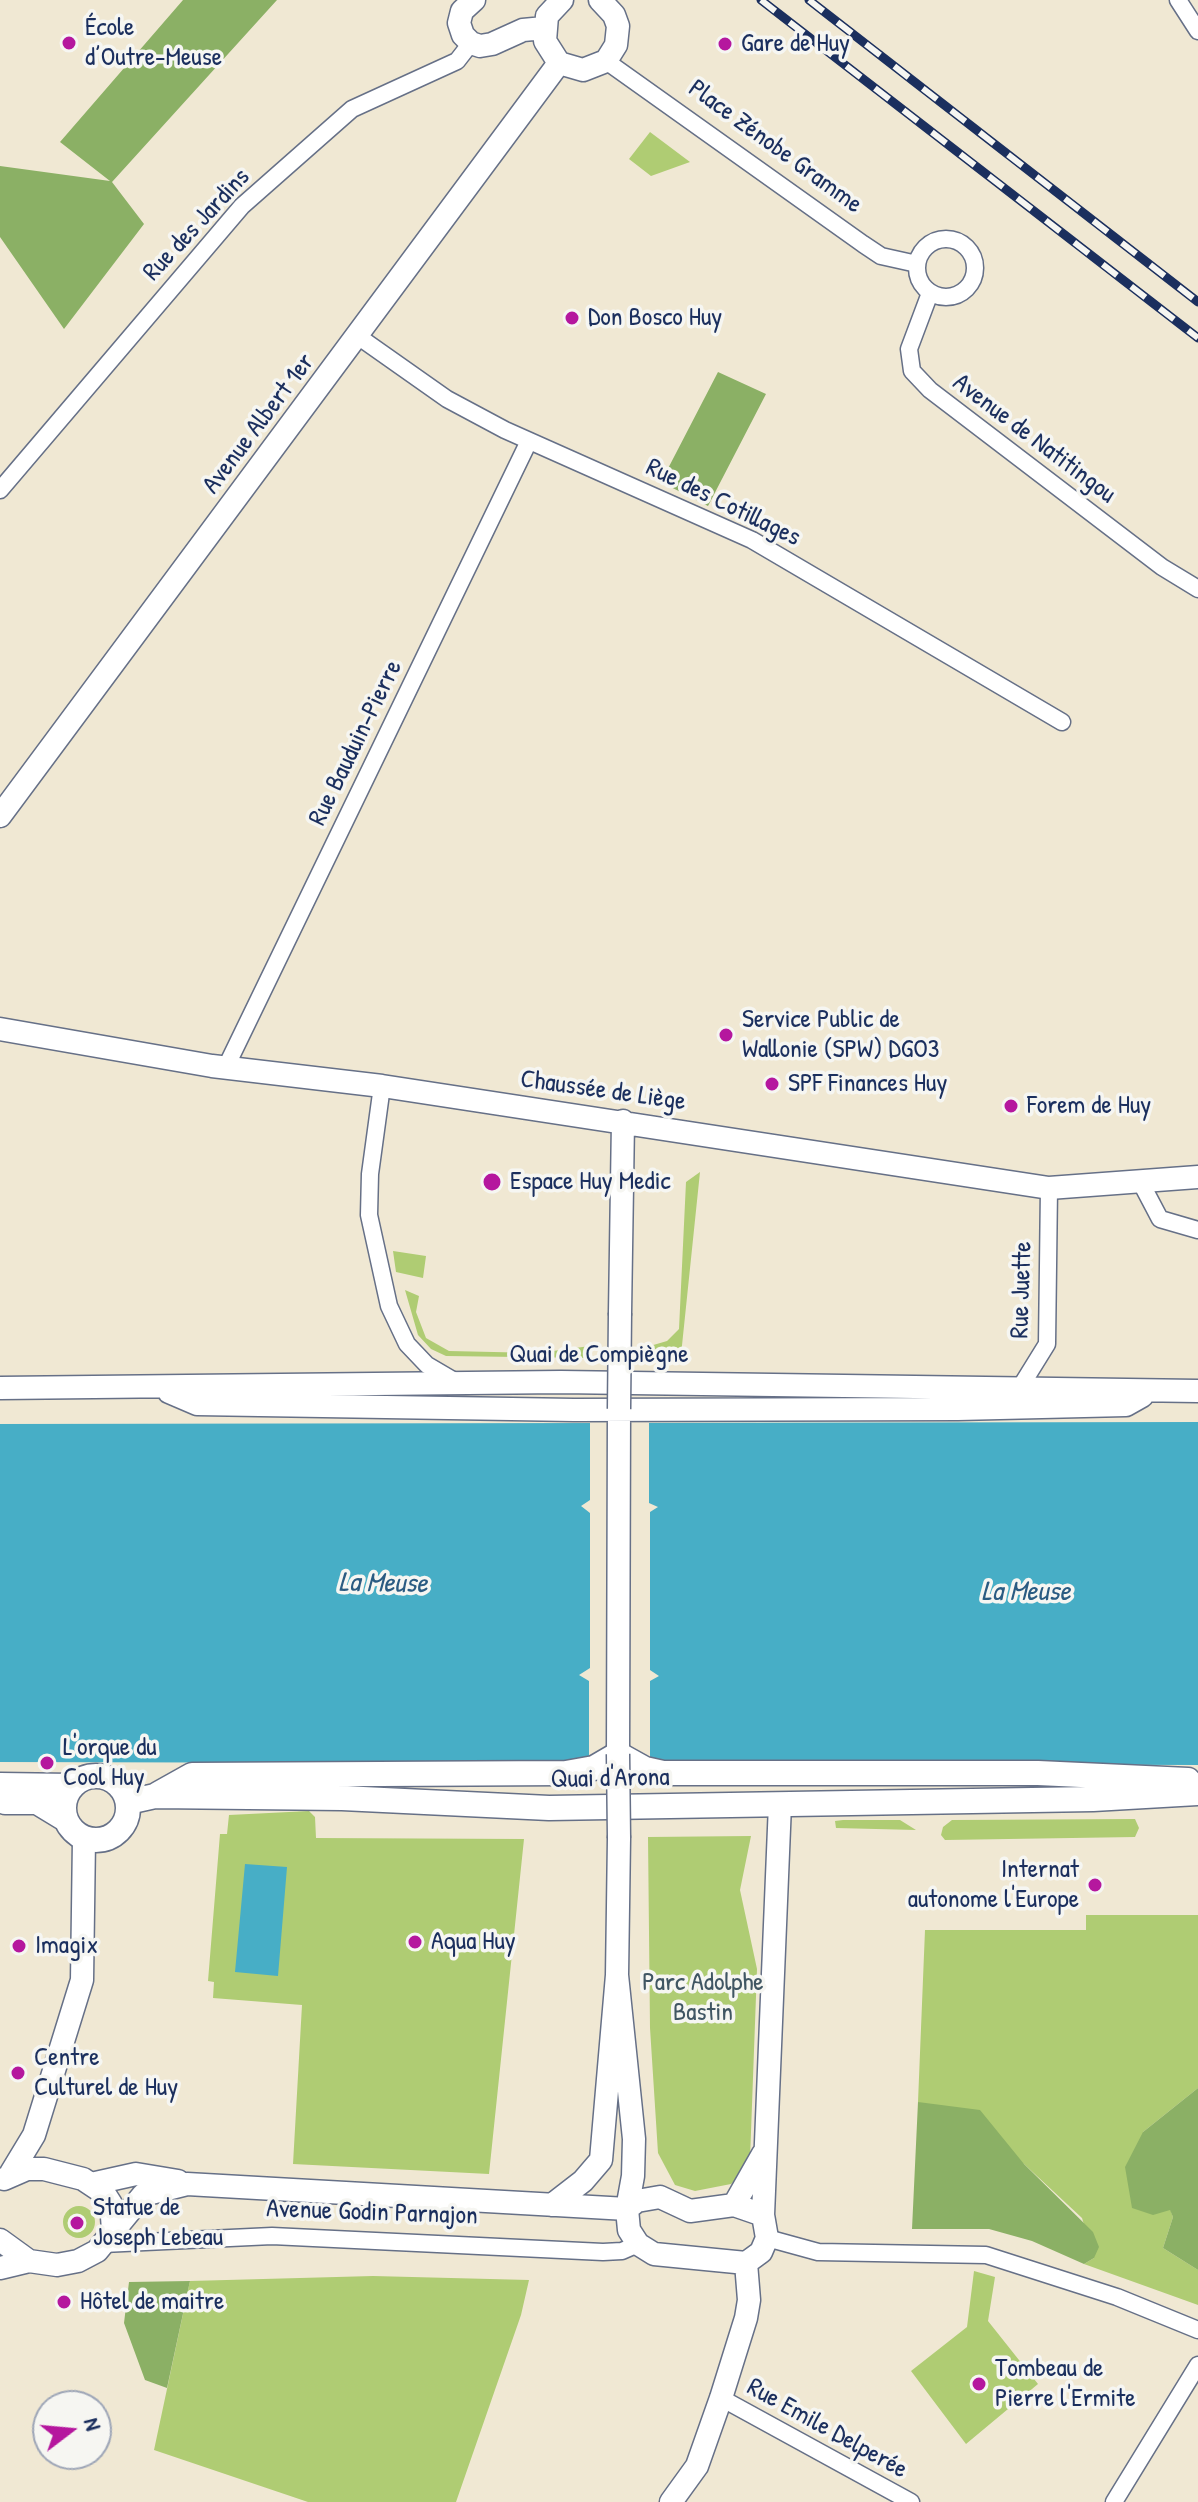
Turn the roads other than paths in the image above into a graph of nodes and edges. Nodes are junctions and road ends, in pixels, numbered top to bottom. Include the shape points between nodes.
1 (474, 0) edge
2 (562, 0) edge
3 (600, 0) edge
4 (1178, 0) edge
5 (544, 28) junction
6 (1198, 31) edge
7 (471, 43) junction
8 (606, 61) junction
9 (559, 63) junction
10 (917, 264) junction
11 (930, 293) junction
12 (359, 337) junction
13 (529, 441) junction
14 (0, 490) edge
15 (1198, 589) edge
16 (1062, 722) dead end
17 (0, 816) edge
18 (0, 1029) edge
19 (226, 1067) junction
20 (382, 1086) junction
21 (623, 1121) junction
22 (1198, 1177) edge
23 (1140, 1181) junction
24 (1049, 1188) junction
25 (1198, 1230) edge
26 (457, 1383) junction
27 (1021, 1386) junction
28 (0, 1388) edge
29 (161, 1388) junction
30 (1150, 1391) junction
31 (1198, 1391) edge
32 (619, 1409) junction
33 (618, 1754) junction
34 (1198, 1780) edge
35 (0, 1785) edge
36 (72, 1786) junction
37 (1198, 1793) edge
38 (155, 1796) junction
39 (1093, 1799) junction
40 (0, 1801) edge
41 (128, 1802) junction
42 (780, 1804) junction
43 (1198, 1805) edge
44 (65, 1819) junction
45 (84, 1839) junction
46 (617, 1975) junction
47 (34, 2135) junction
48 (634, 2139) junction
49 (766, 2150) junction
50 (44, 2169) junction
51 (6, 2178) edge
52 (91, 2184) junction
53 (187, 2184) junction
54 (660, 2197) junction
55 (552, 2205) junction
56 (734, 2205) junction
57 (627, 2209) junction
58 (763, 2215) junction
59 (108, 2237) junction
60 (767, 2238) junction
61 (0, 2240) edge
62 (638, 2244) junction
63 (29, 2261) junction
64 (746, 2263) junction
65 (0, 2268) edge
66 (1198, 2330) edge
67 (1198, 2365) edge
68 (721, 2398) junction
69 (671, 2502) edge
70 (911, 2502) edge
71 (1114, 2502) edge

1 - 7 street via 462,11 459,23
2 - 5 street
3 - 8 street via 618,26 616,45
4 - 6 street
5 - 7 street via 480,46
5 - 9 street via 550,53
7 - 14 street, Rue des Jardins via 457,61 352,109 242,206
8 - 9 street via 583,70
8 - 10 street, Place Zénobe Gramme via 881,256
9 - 12 street, Avenue Albert 1er
10 - 11 street
10 - 11 street via 921,253 940,239 952,239 971,253 974,277 968,287 946,297
11 - 15 street, Avenue de Natitingou via 909,349 912,371 1162,567
12 - 13 street, Rue des Cotillages via 447,399
12 - 17 street, Avenue Albert 1er
13 - 16 street, Rue des Cotillages via 680,505 778,554
13 - 19 street, Rue Bauduin-Pierre
18 - 19 street, Chaussée de Liège
19 - 20 street, Chaussée de Liège
20 - 21 street, Chaussée de Liège
20 - 26 street via 369,1215 389,1306 407,1344 427,1365
21 - 24 street, Chaussée de Liège
21 - 32 street, bridge
22 - 23 street, Chaussée de Liège
23 - 24 street, Chaussée de Liège
23 - 25 street via 1160,1219
24 - 27 street, Rue Juette via 1047,1344
26 - 27 street, Quai de Compiègne
26 - 29 street, Quai de Compiègne
27 - 30 street, Quai de Compiègne
28 - 29 street, Quai de Compiègne
29 - 32 street via 197,1404
30 - 31 street, Quai de Compiègne
30 - 32 street via 1126,1405
32 - 33 street
33 - 34 main road via 663,1773 1038,1773
33 - 38 main road via 594,1768 566,1773 192,1775
33 - 46 street, bridge
35 - 36 main road
36 - 41 main road via 100,1776 118,1784
36 - 44 main road
37 - 39 main road, Quai d'Arona
38 - 41 main road, Quai d'Arona
38 - 42 main road, Quai d'Arona via 549,1808
39 - 42 main road, Quai d'Arona
39 - 43 main road, Quai d'Arona
40 - 44 main road via 37,1802
41 - 45 main road via 122,1828 98,1841
42 - 49 street
44 - 45 main road
45 - 47 street via 82,1980
46 - 48 street
46 - 55 street via 601,2160
47 - 50 street
47 - 51 street
48 - 54 street
48 - 57 street
49 - 56 street
49 - 58 street
50 - 51 street
50 - 52 street
52 - 53 street, Avenue Godin Parnajon via 136,2174
52 - 59 street via 111,2204
53 - 55 street, Avenue Godin Parnajon
53 - 59 street, Avenue Godin Parnajon via 143,2195
54 - 56 street via 690,2211
54 - 57 street, Avenue Godin Parnajon via 637,2201
55 - 57 street, Avenue Godin Parnajon
56 - 58 street
57 - 62 street via 629,2230
58 - 60 street
59 - 62 street, Avenue Godin Parnajon via 272,2236 603,2252
59 - 63 street, Avenue Godin Parnajon via 78,2261
60 - 64 street via 761,2252
60 - 66 street via 818,2252 986,2255 1117,2297
61 - 63 street
62 - 64 street, Avenue Godin Parnajon via 654,2254
63 - 65 street, Avenue Godin Parnajon
64 - 68 street via 747,2309
67 - 71 street
68 - 69 street via 697,2466
68 - 70 street, Rue Emile Delperée

